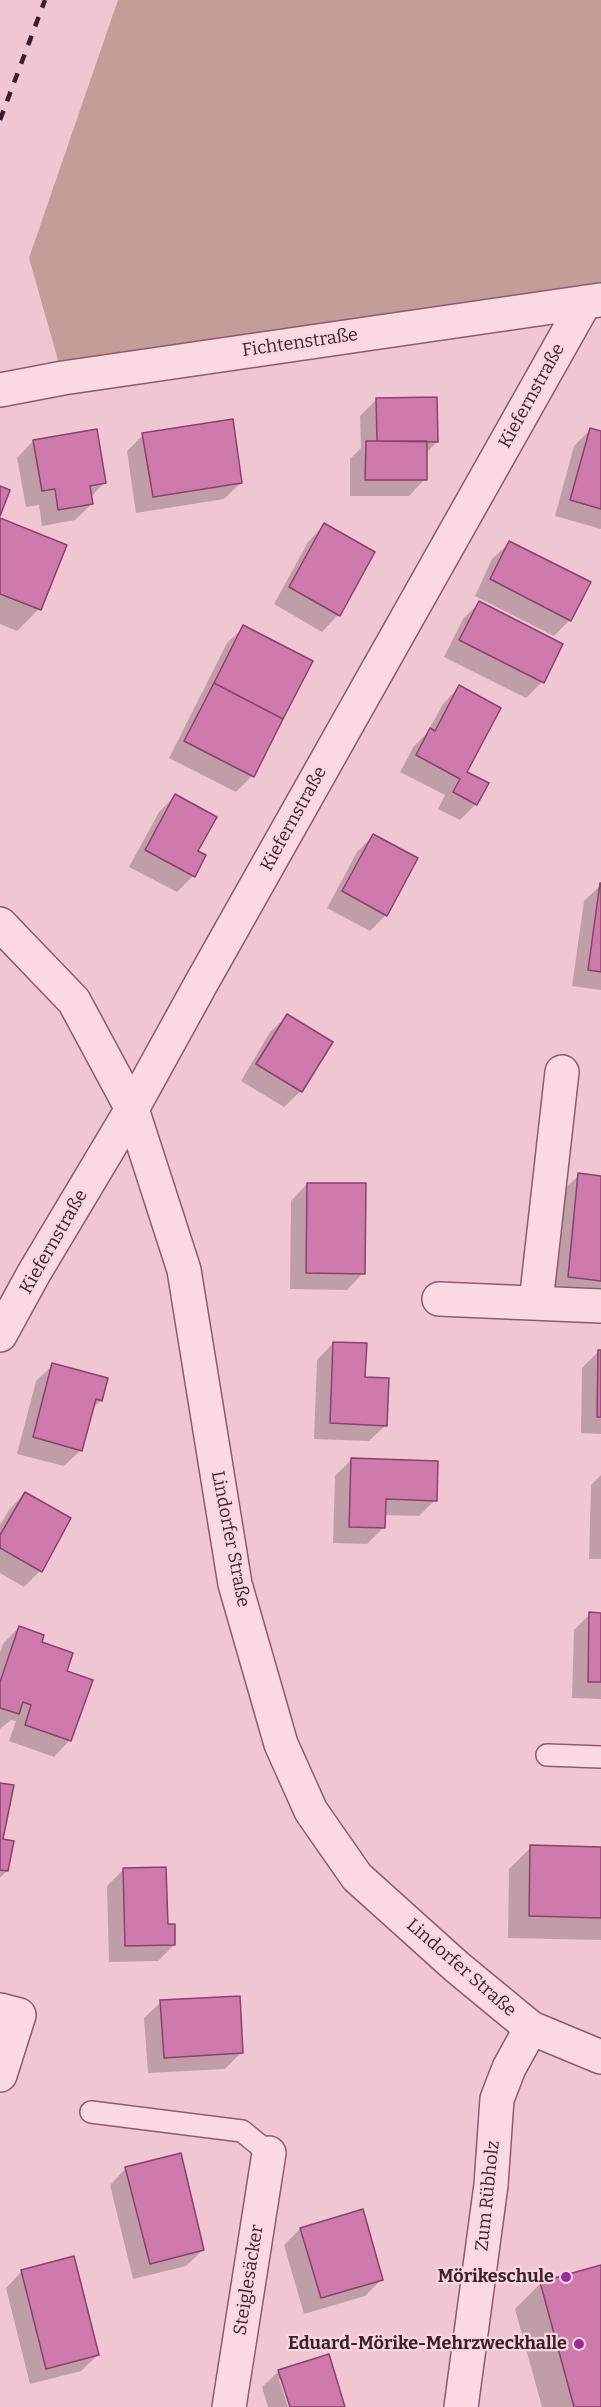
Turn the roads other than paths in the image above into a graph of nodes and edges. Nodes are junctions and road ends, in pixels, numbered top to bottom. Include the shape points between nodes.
1 (593, 301) edge
2 (0, 390) edge
3 (0, 924) edge
4 (562, 1072) dead end
5 (132, 1109) junction
6 (440, 1299) dead end
7 (536, 1302) junction
8 (601, 1306) edge
9 (0, 1335) edge
10 (547, 1755) dead end
11 (601, 1758) edge
12 (10, 2013) edge
13 (531, 2028) junction
14 (601, 2057) edge
15 (0, 2075) edge
16 (91, 2112) dead end
17 (269, 2153) joint
18 (228, 2407) edge
19 (461, 2407) edge

1 - 2 street, Fichtenstraße
1 - 5 street, Kiefernstraße
3 - 5 street, Lindorfer Straße via 74,1001
4 - 7 street
5 - 9 street, Kiefernstraße
5 - 13 street, Lindorfer Straße via 184,1270 235,1584 281,1744 311,1811 357,1877
6 - 7 street
7 - 8 street
10 - 11 lane
12 - 15 street
13 - 14 street, Lindorfer Straße
13 - 19 street, Zum Rübholz via 497,2098 491,2185
16 - 17 lane via 242,2131
17 - 18 street, Steiglesäcker

